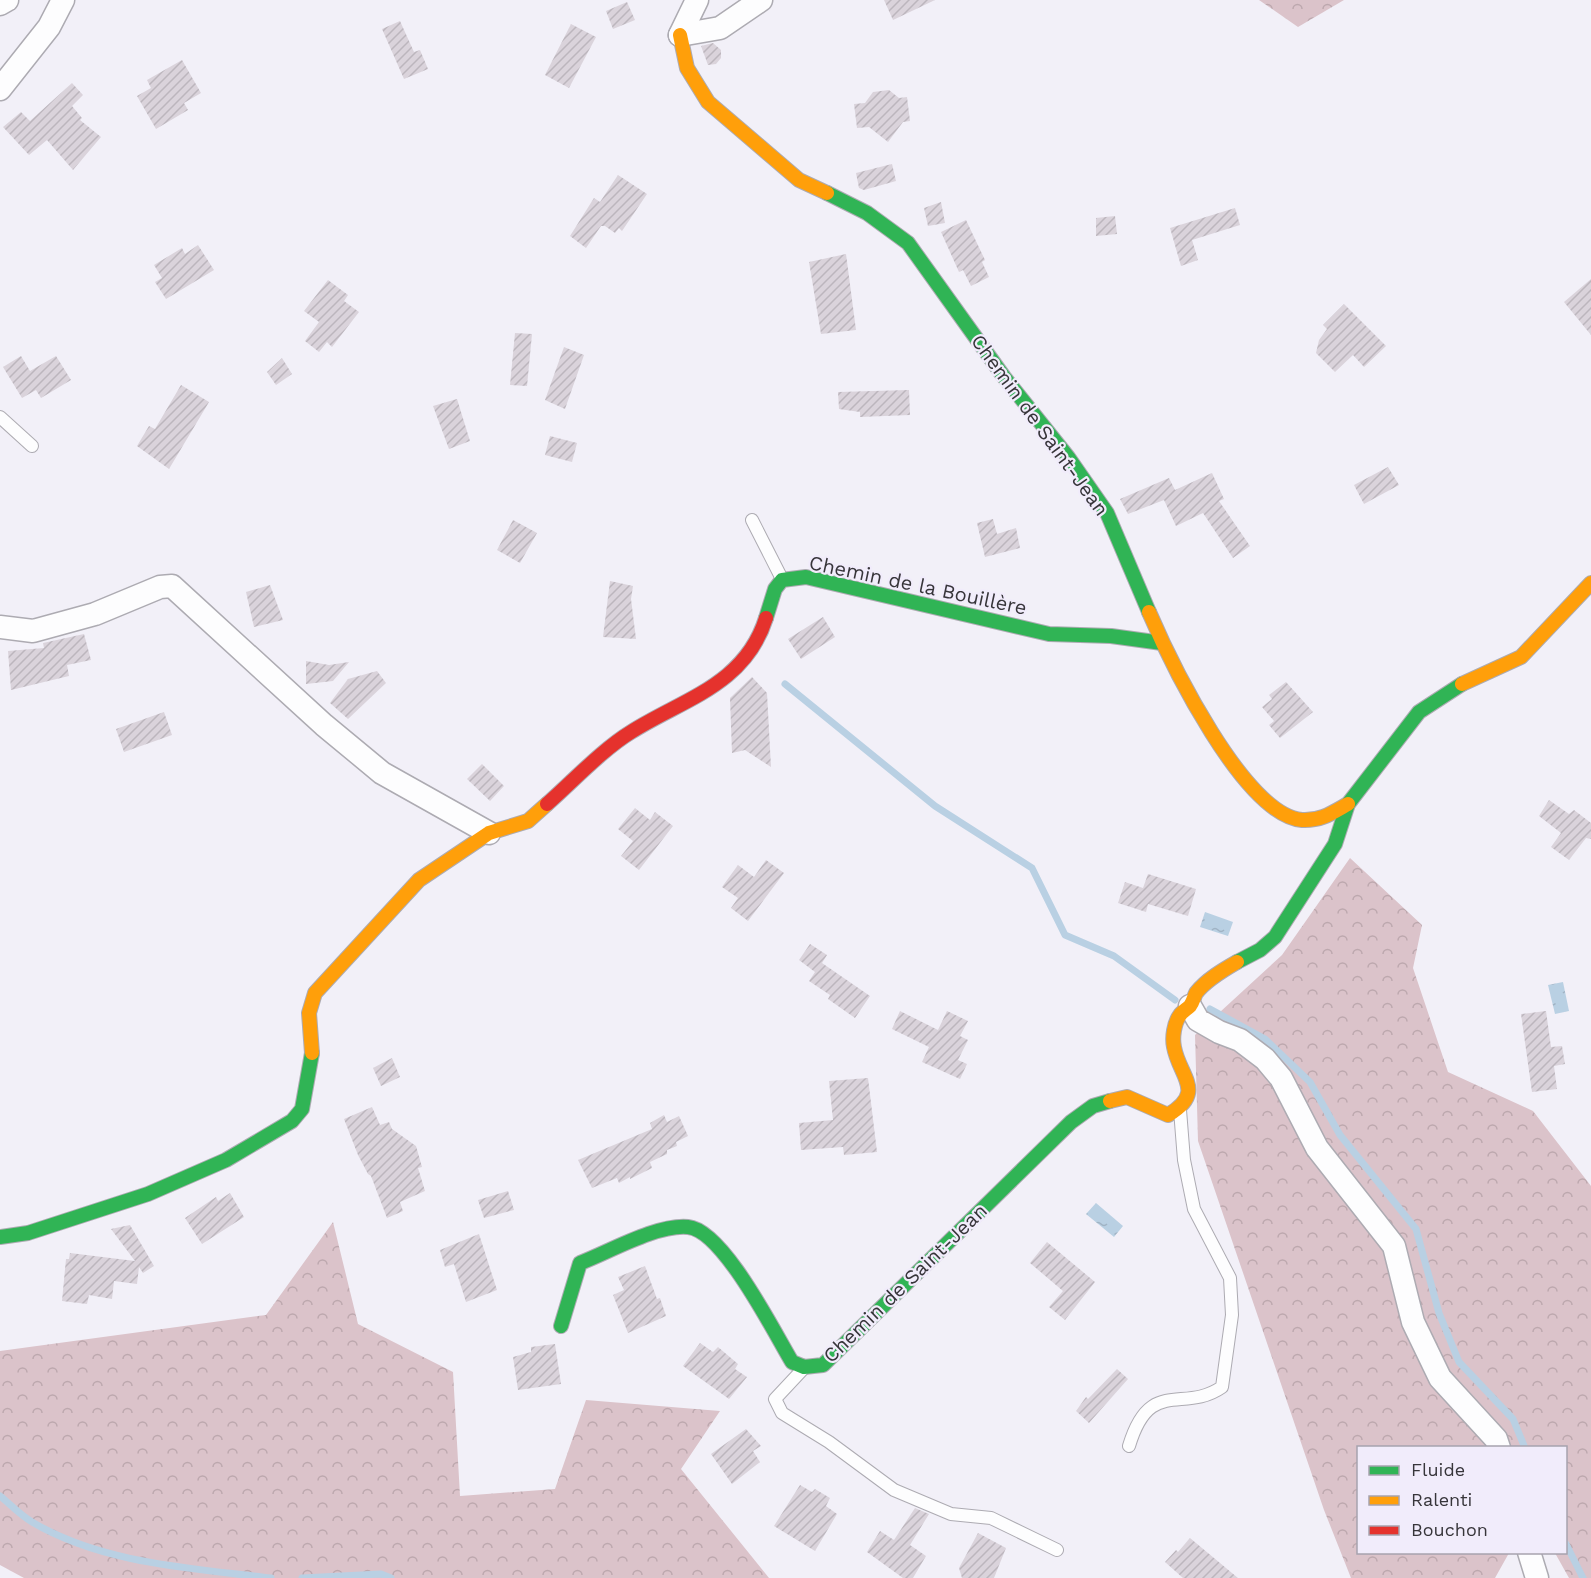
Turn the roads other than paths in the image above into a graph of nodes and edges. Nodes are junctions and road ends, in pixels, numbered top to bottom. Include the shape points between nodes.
1 (7, 0) edge
2 (63, 0) edge
3 (697, 0) edge
4 (761, 0) edge
5 (0, 4) edge
6 (680, 35) junction
7 (0, 89) edge
8 (0, 417) edge
9 (32, 446) dead end
10 (752, 520) dead end
11 (782, 580) junction
12 (1591, 583) edge
13 (0, 627) edge
14 (1162, 643) junction
15 (1348, 804) junction
16 (489, 832) junction
17 (1190, 1006) junction
18 (1180, 1108) junction
19 (0, 1237) edge
20 (561, 1326) dead end
21 (804, 1367) junction
22 (1129, 1446) dead end
23 (1498, 1446) edge
24 (1057, 1550) dead end
25 (1530, 1554) edge
26 (1537, 1578) edge

1 - 5 street
2 - 7 street via 48,27
3 - 6 street
4 - 6 street via 720,28
6 - 14 street, Chemin de Saint-Jean via 687,68 708,102 799,180 867,213 908,243 1107,513
8 - 9 lane
10 - 11 lane
11 - 14 street, Chemin de la Bouillère via 806,577 1049,634
11 - 16 street, Chemin de la Bouillère via 775,589 759,640 714,688 628,733 528,821
12 - 15 street via 1521,657 1449,690 1419,712
13 - 16 street via 33,631 172,586 382,773
14 - 15 street, Chemin de Saint-Jean via 1216,741 1260,797 1277,811 1300,820 1323,819
15 - 17 street via 1335,844 1275,937 1260,950 1221,971 1197,992
16 - 19 street, Chemin de la Bouillère via 419,880 315,993 309,1012 312,1061 306,1095 292,1121 225,1160 148,1194 28,1233
17 - 18 street via 1179,1016 1174,1033 1174,1048 1186,1074 1188,1095
17 - 23 street via 1198,1020 1240,1040 1265,1059 1281,1078 1317,1148 1394,1246 1413,1322 1440,1378
18 - 21 street, Chemin de Saint-Jean via 1168,1115 1127,1097 1094,1106 1071,1122 823,1365
18 - 22 lane via 1184,1160 1194,1209 1230,1278 1232,1315 1222,1387 1210,1395 1171,1398 1145,1412 1134,1428
20 - 21 street, Chemin de Saint-Jean via 580,1263 673,1229 692,1227 712,1239 729,1257 792,1362
21 - 24 lane via 775,1399 782,1413 894,1490 951,1514 991,1518
25 - 26 street

